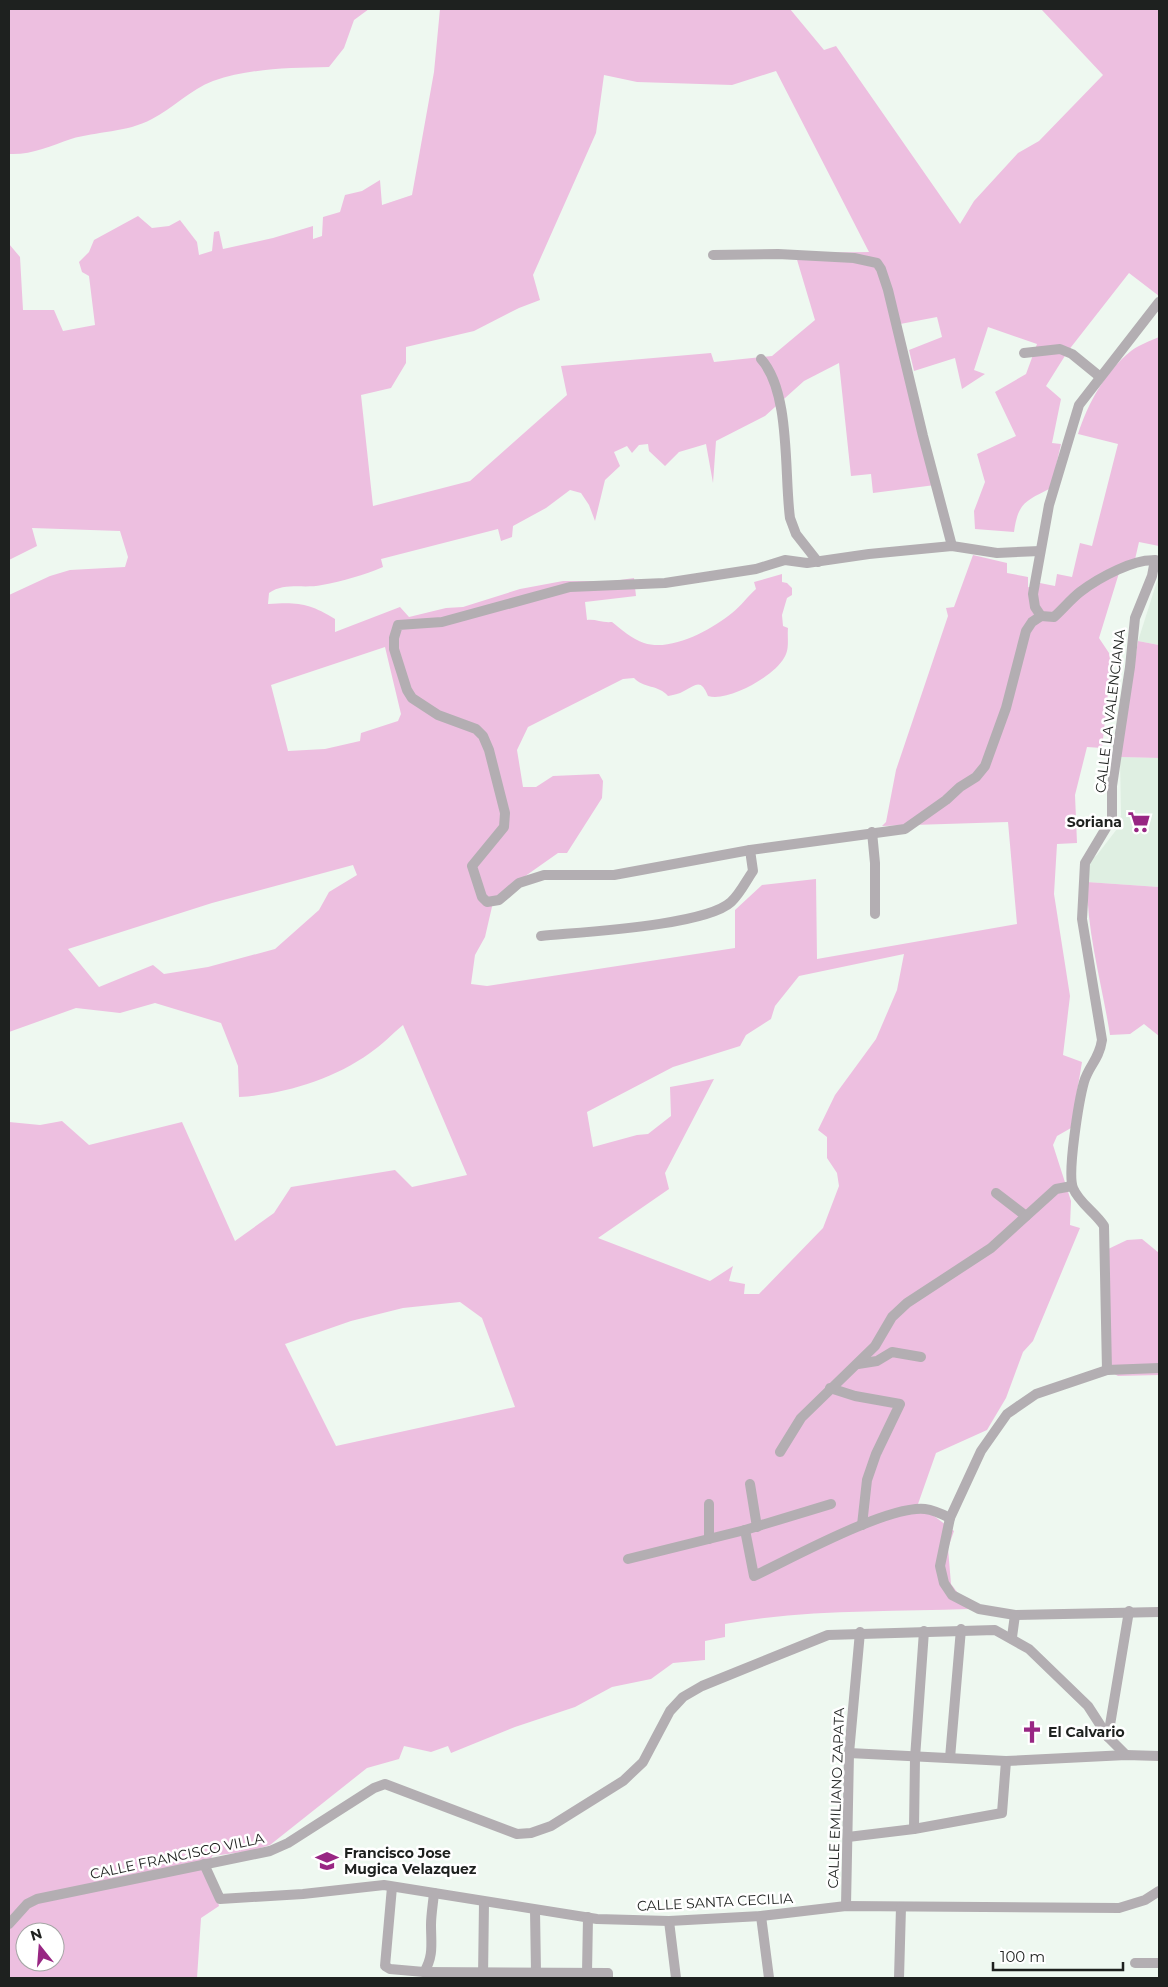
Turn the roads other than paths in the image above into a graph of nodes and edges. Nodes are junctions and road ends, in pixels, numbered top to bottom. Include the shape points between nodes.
1 (713, 255) dead end
2 (1159, 302) edge
3 (1024, 354) dead end
4 (761, 359) dead end
5 (1099, 376) junction
6 (952, 546) junction
7 (1040, 551) junction
8 (1157, 560) edge
9 (818, 562) junction
10 (1041, 616) junction
11 (872, 832) junction
12 (750, 850) junction
13 (874, 914) dead end
14 (541, 936) dead end
15 (1072, 1186) junction
16 (996, 1193) dead end
17 (1026, 1216) junction
18 (922, 1357) dead end
19 (858, 1364) junction
20 (1159, 1368) edge
21 (1107, 1370) junction
22 (830, 1388) junction
23 (780, 1452) dead end
24 (750, 1484) dead end
25 (709, 1504) dead end
26 (831, 1504) dead end
27 (950, 1518) junction
28 (862, 1524) junction
29 (757, 1526) junction
30 (745, 1530) junction
31 (709, 1539) junction
32 (628, 1558) dead end
33 (1129, 1611) junction
34 (1159, 1612) edge
35 (1015, 1615) junction
36 (961, 1630) junction
37 (924, 1631) junction
38 (860, 1632) junction
39 (1012, 1638) junction
40 (1108, 1737) junction
41 (849, 1754) junction
42 (1126, 1755) junction
43 (1159, 1756) edge
44 (915, 1758) junction
45 (950, 1758) junction
46 (1006, 1761) junction
47 (914, 1829) junction
48 (848, 1837) junction
49 (204, 1864) junction
50 (392, 1887) junction
51 (1159, 1891) edge
52 (434, 1893) junction
53 (484, 1902) junction
54 (846, 1906) junction
55 (902, 1907) junction
56 (535, 1910) junction
57 (760, 1916) junction
58 (588, 1918) junction
59 (669, 1921) junction
60 (9, 1924) edge
61 (1135, 1963) dead end
62 (1159, 1963) edge
63 (430, 1966) junction
64 (536, 1973) junction
65 (587, 1973) junction
66 (390, 1974) edge
67 (483, 1976) edge
68 (608, 1978) edge
69 (676, 1978) edge
70 (768, 1978) edge
71 (899, 1978) edge

1 - 6 street via 778,254 854,258 877,263 888,290
2 - 5 street
3 - 5 street via 1060,349 1072,354
4 - 9 street via 769,367 783,416 790,518 796,534
5 - 7 street via 1079,406 1048,505
6 - 7 street via 997,553
6 - 9 street
7 - 10 street via 1033,594
8 - 10 street via 1119,570 1078,593 1054,617
8 - 15 street, CALLE LA VALENCIANA via 1135,618 1112,786 1112,818 1085,863 1082,920 1102,1040 1100,1054 1085,1080 1074,1136
9 - 12 street via 807,564 785,560 756,569 665,583 570,588 442,622 398,625 394,638 394,649 412,698 438,715 476,729 489,750 505,813 504,827 472,866 482,897 487,902 499,900 519,883 544,876 614,875
10 - 11 street via 1026,631 1006,708 985,766 976,777 905,829
11 - 12 street
11 - 13 street
12 - 14 street via 753,871 731,902 713,913 641,926
15 - 17 street via 1056,1189
15 - 21 street via 1079,1200 1104,1226
16 - 17 street
17 - 19 street via 991,1248 892,1316 875,1346
18 - 19 street via 892,1352 877,1361
19 - 22 street
20 - 21 street
21 - 27 street via 1036,1394 1007,1414 981,1451
22 - 23 street via 801,1418
22 - 28 street via 900,1404 867,1480
24 - 29 street
25 - 31 street
26 - 29 street
27 - 28 street via 923,1509
27 - 35 street via 940,1566 944,1583 952,1595 979,1609
28 - 30 street via 754,1576
29 - 30 street
30 - 31 street
31 - 32 street
33 - 34 street
33 - 35 street
33 - 40 street
35 - 39 street
36 - 37 street, CALLE FRANCISCO VILLA
36 - 39 street, CALLE FRANCISCO VILLA via 995,1630
36 - 45 street
37 - 38 street, CALLE FRANCISCO VILLA
37 - 44 street
38 - 41 street, CALLE EMILIANO ZAPATA
38 - 49 street, CALLE FRANCISCO VILLA via 828,1634 702,1686 684,1697 670,1711 643,1762 623,1781 551,1826 531,1834 517,1834 386,1784 374,1788 270,1851
39 - 40 street, CALLE FRANCISCO VILLA via 1029,1649 1088,1706
40 - 42 street, CALLE FRANCISCO VILLA
41 - 44 street
41 - 48 street, CALLE EMILIANO ZAPATA
42 - 43 street
42 - 46 street
44 - 45 street
44 - 47 street
45 - 46 street
46 - 47 street via 1002,1813
47 - 48 street
48 - 54 street, CALLE EMILIANO ZAPATA
49 - 50 street, CALLE SANTA CECILIA via 220,1899
49 - 60 street, CALLE FRANCISCO VILLA via 37,1899 27,1904
50 - 52 street, CALLE SANTA CECILIA
50 - 66 street via 385,1966
51 - 55 street, CALLE SANTA CECILIA via 1145,1900 1119,1908
52 - 53 street, CALLE SANTA CECILIA
52 - 63 street
53 - 56 street, CALLE SANTA CECILIA
53 - 67 street
54 - 55 street, CALLE SANTA CECILIA
54 - 57 street, CALLE SANTA CECILIA
55 - 71 street
56 - 58 street, CALLE SANTA CECILIA
56 - 64 street
57 - 59 street, CALLE SANTA CECILIA
57 - 70 street
58 - 59 street, CALLE SANTA CECILIA
58 - 65 street
59 - 69 street
61 - 62 street
63 - 66 street
63 - 67 street
64 - 65 street
64 - 67 street
65 - 68 street via 608,1973

